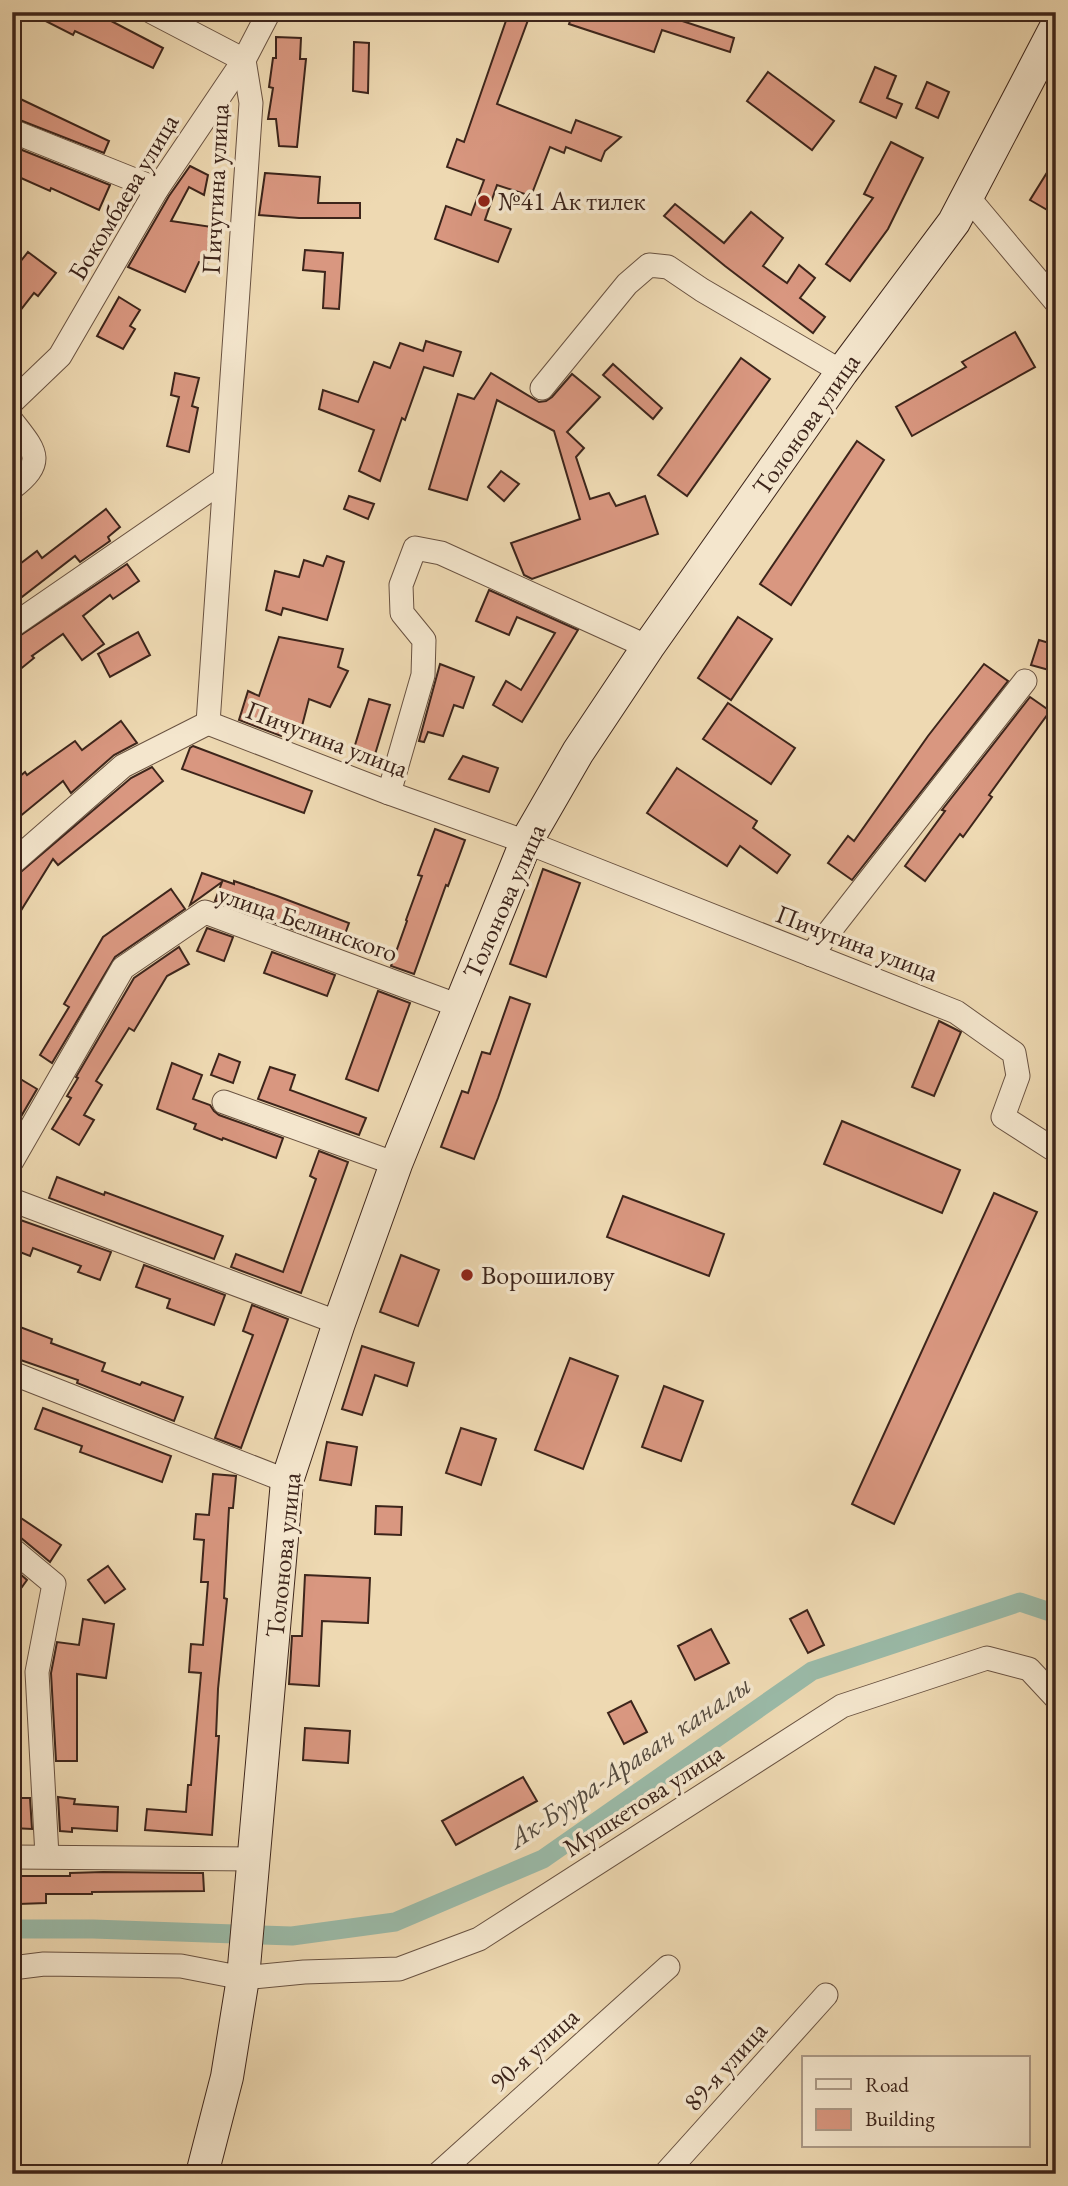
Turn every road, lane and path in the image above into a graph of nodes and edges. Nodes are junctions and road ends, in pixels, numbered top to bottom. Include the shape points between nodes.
1 (152, 12) edge
2 (269, 12) edge
3 (1056, 27) edge
4 (243, 60) junction
5 (12, 131) edge
6 (156, 189) junction
7 (967, 196) junction
8 (1056, 302) edge
9 (842, 372) junction
10 (542, 388) dead end
11 (12, 402) edge
12 (12, 421) edge
13 (224, 480) junction
14 (12, 488) edge
15 (12, 626) edge
16 (648, 647) junction
17 (1025, 681) dead end
18 (208, 723) junction
19 (389, 793) junction
20 (526, 842) junction
21 (12, 863) edge
22 (811, 956) junction
23 (459, 1006) junction
24 (224, 1102) dead end
25 (1056, 1151) edge
26 (12, 1161) edge
27 (396, 1164) junction
28 (12, 1200) edge
29 (339, 1323) junction
30 (12, 1373) edge
31 (287, 1481) junction
32 (12, 1549) edge
33 (1056, 1698) edge
34 (47, 1856) junction
35 (12, 1857) edge
36 (255, 1859) junction
37 (668, 1967) dead end
38 (12, 1968) edge
39 (244, 1970) junction
40 (826, 1995) dead end
41 (202, 2174) edge
42 (438, 2174) edge
43 (665, 2174) edge

1 - 4 street
2 - 4 street, Бокомбаева улица
3 - 7 main road, Толонова улица
4 - 6 street, Бокомбаева улица
4 - 13 street, Пичугина улица via 251,103
5 - 6 street
6 - 11 street, Бокомбаева улица via 60,356
7 - 8 street
7 - 9 main road, Толонова улица via 954,222
9 - 10 street via 668,267 649,265 627,284
9 - 16 main road, Толонова улица
12 - 14 street via 33,448 34,463 30,475
13 - 15 street
13 - 18 street, Пичугина улица
16 - 19 street via 442,554 415,548 401,584 401,613 424,640 423,675
16 - 20 main road, Толонова улица via 578,752
17 - 22 street
18 - 19 street, Пичугина улица
18 - 21 street via 123,766
19 - 20 street, Пичугина улица
20 - 22 street, Пичугина улица
20 - 23 main road, Толонова улица
22 - 25 street, Пичугина улица via 956,1012 1014,1053 1018,1076 1003,1117
23 - 26 street, улица Белинского via 205,912 123,968
23 - 27 main road, Толонова улица
24 - 27 street
27 - 29 main road, Толонова улица
28 - 29 street
29 - 31 main road, Толонова улица
30 - 31 street
31 - 36 main road, Толонова улица
32 - 34 street via 54,1584 37,1672
33 - 39 street, Мушкетова улица via 1029,1669 987,1658 842,1706 479,1939 399,1969
34 - 35 street
34 - 36 street
36 - 39 main road, Толонова улица
37 - 42 street, 90-я улица
38 - 39 street, Мушкетова улица via 44,1964
39 - 41 main road, Толонова улица via 227,2077
40 - 43 street, 89-я улица

